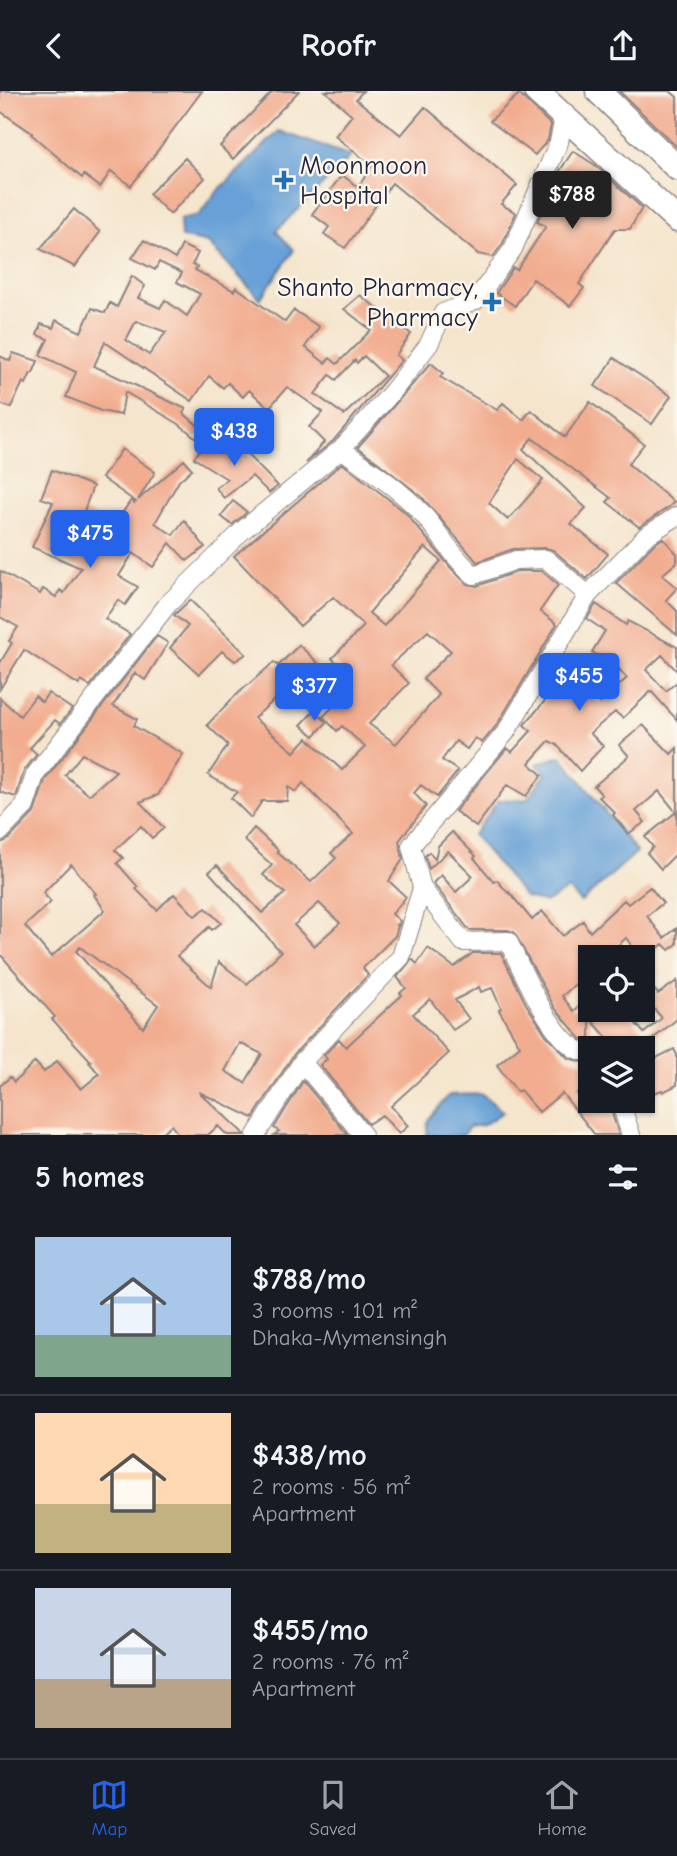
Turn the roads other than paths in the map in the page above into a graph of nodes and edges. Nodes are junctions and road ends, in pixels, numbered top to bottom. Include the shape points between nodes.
1 (536, 91) edge
2 (598, 91) edge
3 (564, 117) junction
4 (677, 168) edge
5 (677, 220) edge
6 (341, 449) junction
7 (677, 516) edge
8 (588, 595) junction
9 (0, 832) edge
10 (422, 888) junction
11 (578, 1050) edge
12 (302, 1062) junction
13 (624, 1113) edge
14 (256, 1135) edge
15 (363, 1135) edge
16 (631, 1135) edge

1 - 3 highway
2 - 4 highway
3 - 5 highway
3 - 6 street via 559,142 513,249 475,301 443,313 429,344
6 - 8 street via 422,513 474,575 516,560 546,559
6 - 9 street via 243,530 168,604 35,775 25,806
7 - 8 street via 646,536
8 - 10 street via 506,731 411,846
10 - 11 street via 463,942 508,941 541,1006
10 - 12 street via 401,957
12 - 14 street
12 - 15 street
13 - 16 street

